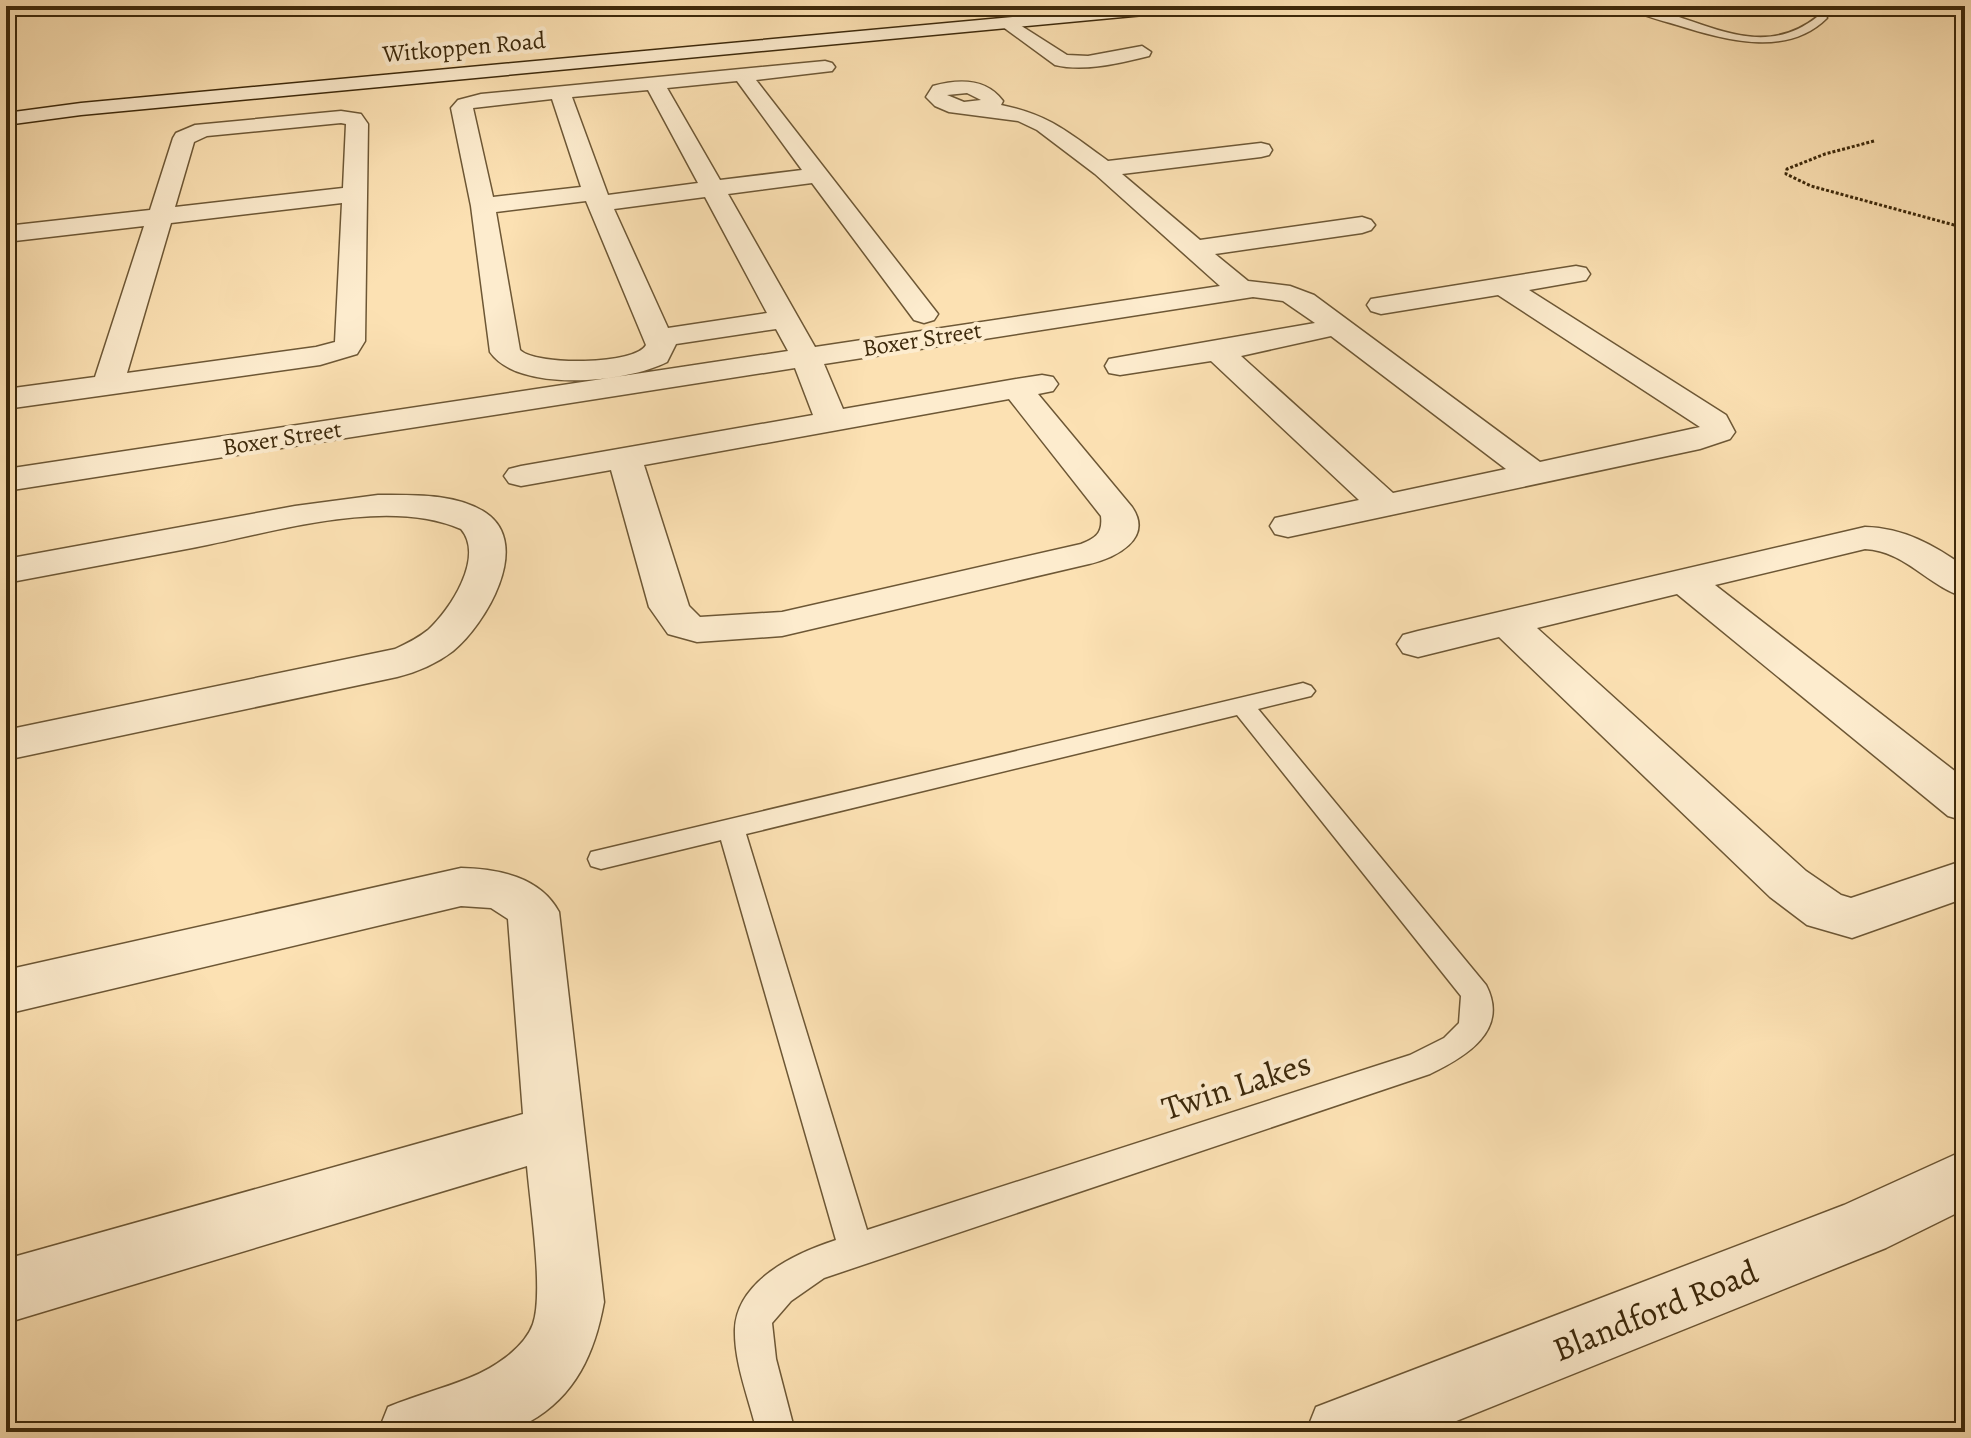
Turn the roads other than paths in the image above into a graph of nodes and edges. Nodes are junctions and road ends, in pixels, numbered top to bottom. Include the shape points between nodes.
1 (1187, 6) edge
2 (1629, 6) edge
3 (1815, 6) edge
4 (1072, 11) edge
5 (1009, 23) junction
6 (1142, 52) dead end
7 (825, 67) dead end
8 (742, 75) junction
9 (655, 84) junction
10 (560, 93) junction
11 (983, 108) dead end
12 (6, 116) edge
13 (1261, 150) dead end
14 (1103, 169) junction
15 (817, 175) junction
16 (713, 189) junction
17 (354, 194) junction
18 (598, 198) junction
19 (483, 206) junction
20 (162, 217) junction
21 (1362, 225) dead end
22 (6, 234) edge
23 (1192, 249) junction
24 (1576, 274) dead end
25 (1503, 286) junction
26 (1240, 289) junction
27 (1381, 305) dead end
28 (924, 314) dead end
29 (784, 319) junction
30 (1320, 331) dead end
31 (658, 338) junction
32 (1218, 351) junction
33 (806, 357) junction
34 (1120, 366) dead end
35 (108, 386) junction
36 (6, 399) edge
37 (831, 419) junction
38 (624, 456) junction
39 (1534, 474) junction
40 (521, 476) dead end
41 (6, 480) edge
42 (1384, 504) junction
43 (1288, 526) dead end
44 (6, 571) edge
45 (1686, 582) junction
46 (1965, 585) edge
47 (1507, 623) junction
48 (1418, 644) dead end
49 (1303, 691) dead end
50 (1242, 705) junction
51 (6, 745) edge
52 (1965, 804) edge
53 (731, 828) junction
54 (601, 859) dead end
55 (1965, 879) edge
56 (6, 992) edge
57 (552, 1132) junction
58 (1965, 1178) edge
59 (856, 1250) junction
60 (6, 1291) edge
61 (413, 1432) edge
62 (776, 1432) edge
63 (1341, 1432) edge

1 - 4 street, Witkoppen Road
2 - 3 lane via 1720,34 1758,39 1809,30 1822,18
4 - 5 street, Witkoppen Road
5 - 6 street via 1062,61
5 - 12 street, Witkoppen Road
7 - 8 street
8 - 9 street
8 - 15 street
9 - 10 street
9 - 16 street
10 - 18 street
10 - 19 street via 481,100 462,108
11 - 14 street via 1037,120
13 - 14 street
14 - 23 street
15 - 16 street
15 - 28 street
16 - 18 street
16 - 29 street
17 - 20 street
17 - 20 street via 357,124 350,118 210,130 184,138
17 - 35 street via 346,348
18 - 19 street
18 - 31 street
19 - 31 street via 508,358 566,371 610,367 656,356
20 - 22 street
20 - 35 street
21 - 23 street
23 - 26 street
24 - 25 street
25 - 27 street
25 - 39 street via 1717,427 1715,434 1700,439
26 - 33 street, Boxer Street
26 - 39 street, Boxer Street via 1290,294 1304,301
29 - 31 street
29 - 33 street
30 - 32 street
32 - 34 street
32 - 42 street
33 - 37 street
33 - 41 street, Boxer Street
35 - 36 street
37 - 38 street
37 - 38 street via 1032,386 1119,515 1120,531 1114,541 1089,553 782,624 707,631 688,628 669,607
38 - 40 street
39 - 42 street
42 - 43 street
44 - 51 street via 312,515 397,506 454,512 472,520 490,541 488,566 457,624 441,640 397,664
45 - 46 street via 1876,537 1908,547
45 - 47 street
45 - 52 street
47 - 48 street
47 - 55 street via 1788,884 1825,911 1852,918
49 - 50 lane
50 - 53 lane
50 - 59 lane, Twin Lakes via 1476,993 1480,1013 1473,1031 1462,1043 1419,1065
53 - 54 lane
53 - 59 lane
56 - 57 street via 417,895 493,888 533,912
57 - 60 street
57 - 61 street via 571,1302 563,1341 537,1377 511,1395
58 - 63 street, Blandford Road via 1864,1227
59 - 62 lane, Twin Lakes via 814,1264 763,1303 753,1326

